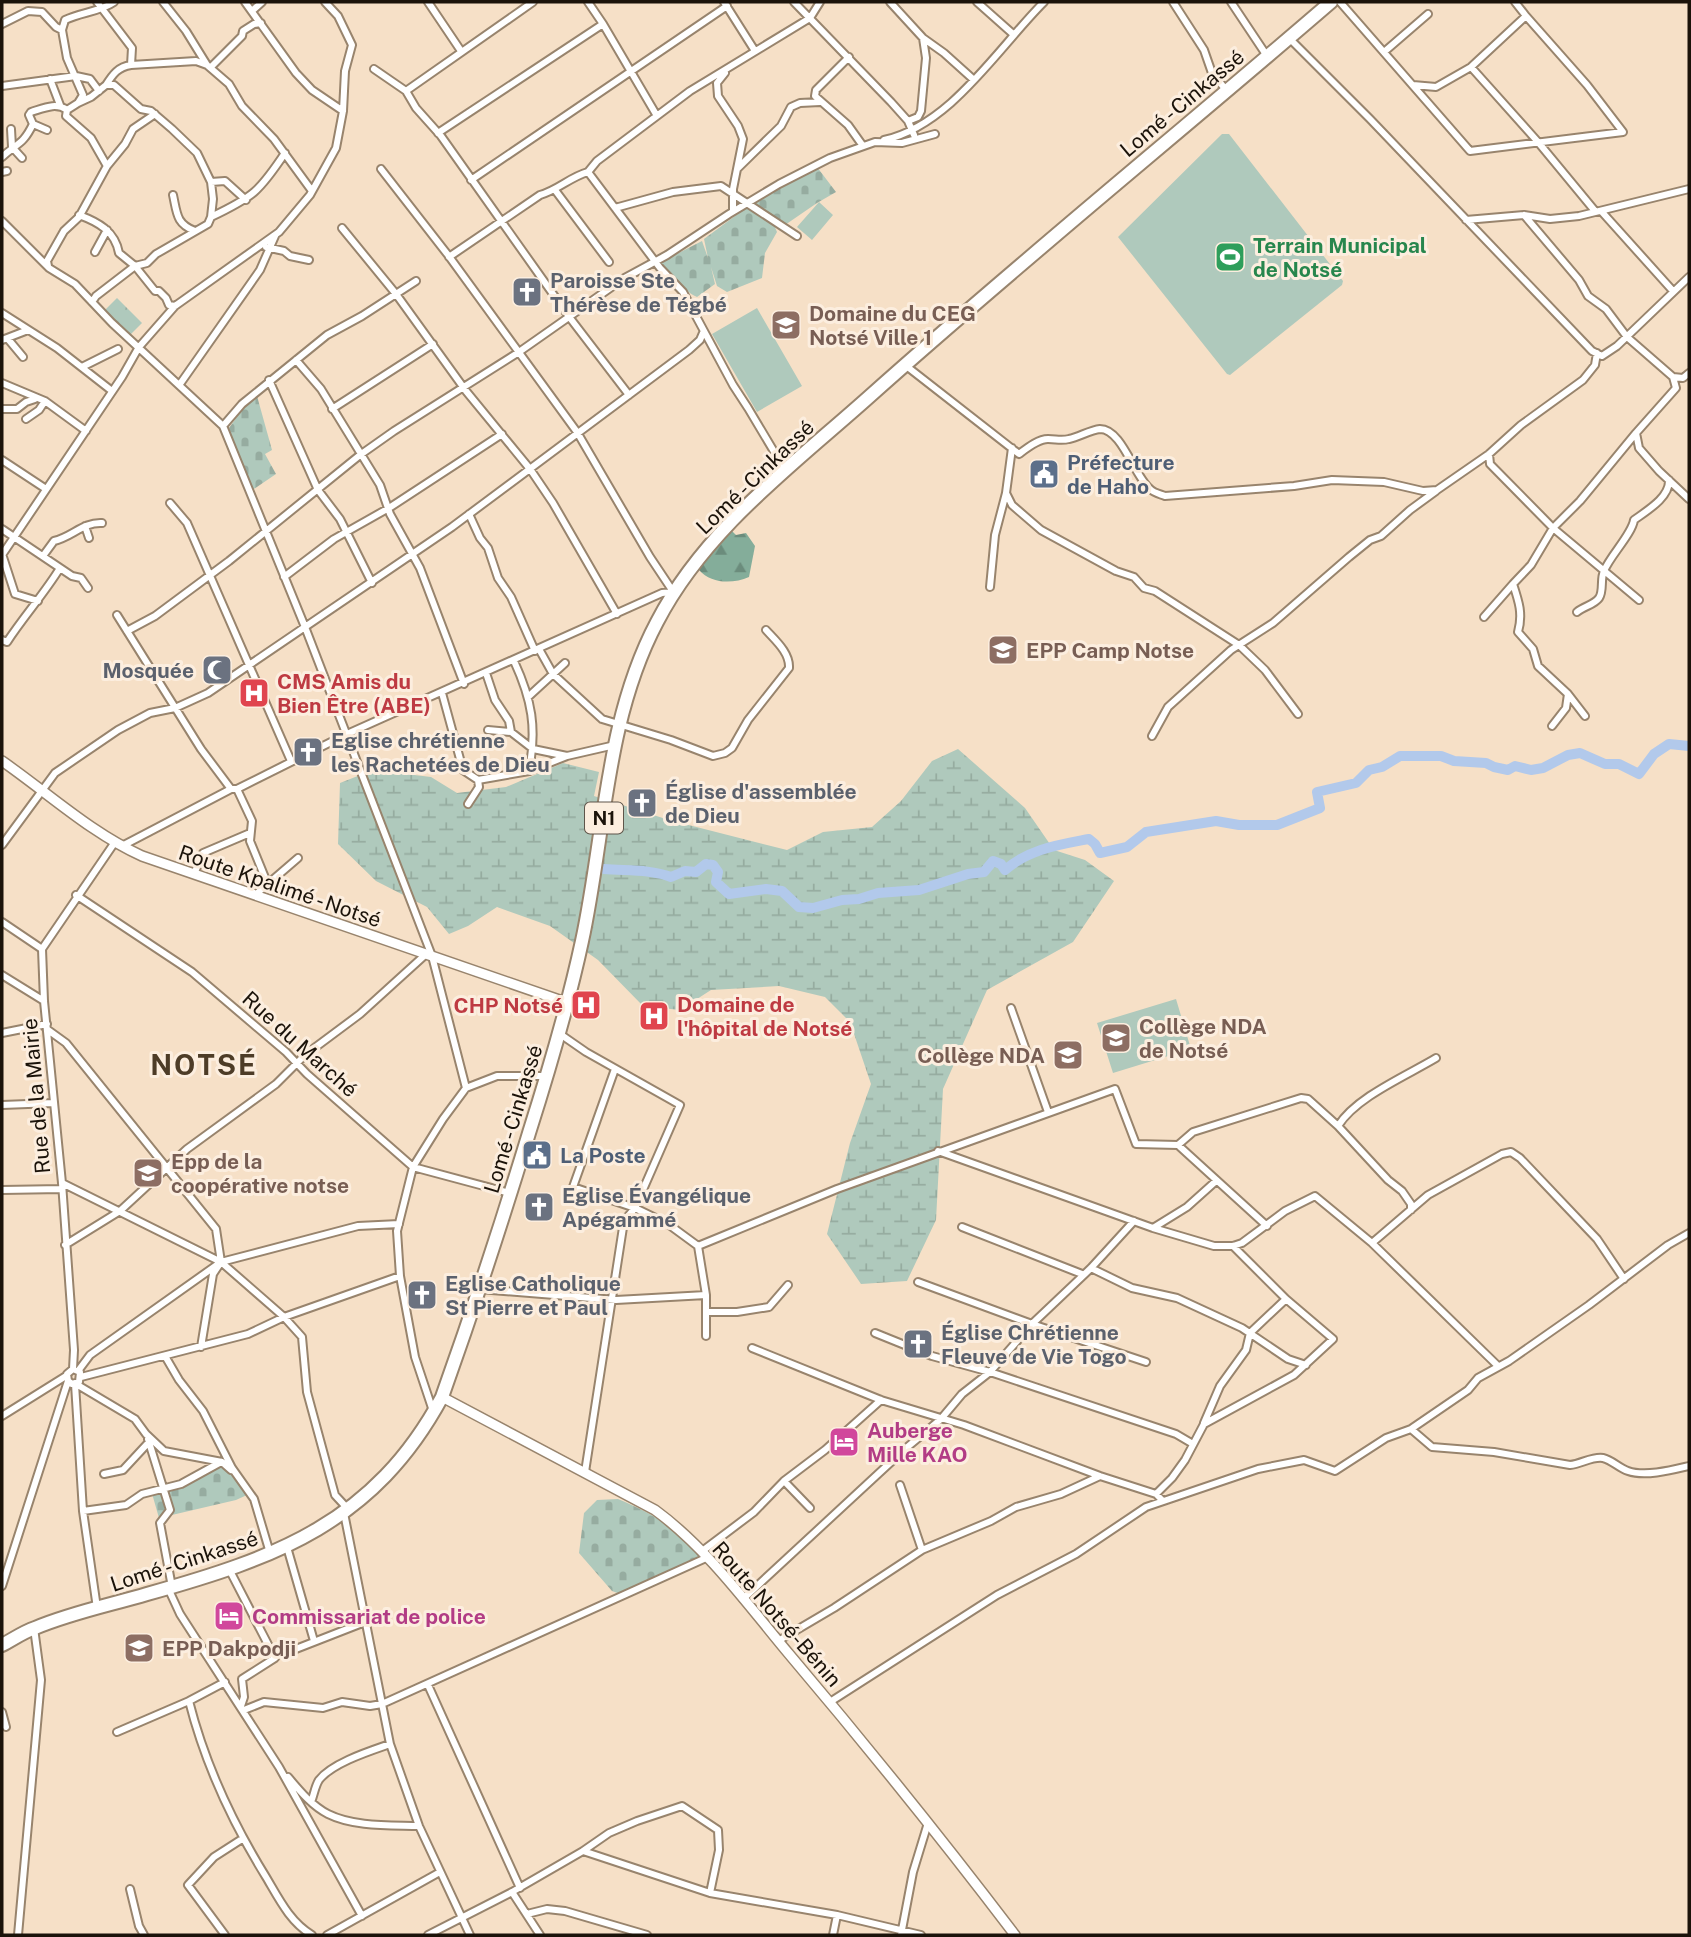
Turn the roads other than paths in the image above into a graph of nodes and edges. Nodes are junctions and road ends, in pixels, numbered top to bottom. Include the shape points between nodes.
1 (114, 2) edge
2 (163, 2) edge
3 (245, 2) edge
4 (262, 2) edge
5 (325, 2) edge
6 (533, 2) edge
7 (588, 2) edge
8 (794, 2) edge
9 (820, 2) edge
10 (890, 2) edge
11 (977, 2) edge
12 (1044, 2) edge
13 (1173, 2) edge
14 (1231, 2) edge
15 (1331, 2) edge
16 (1340, 2) edge
17 (1515, 2) edge
18 (431, 3) edge
19 (99, 4) edge
20 (726, 4) edge
21 (252, 11) junction
22 (1428, 14) dead end
23 (1526, 16) junction
24 (810, 18) junction
25 (261, 23) junction
26 (2, 24) edge
27 (603, 24) junction
28 (62, 30) junction
29 (1013, 34) junction
30 (923, 38) junction
31 (1289, 38) junction
32 (461, 51) junction
33 (755, 51) junction
34 (1384, 52) junction
35 (849, 57) junction
36 (1268, 57) junction
37 (131, 65) junction
38 (209, 66) junction
39 (1471, 67) junction
40 (374, 69) dead end
41 (725, 71) junction
42 (632, 72) junction
43 (76, 76) junction
44 (50, 79) junction
45 (974, 80) junction
46 (106, 85) junction
47 (1413, 85) junction
48 (2, 86) edge
49 (99, 91) junction
50 (406, 91) junction
51 (1227, 91) junction
52 (820, 102) junction
53 (78, 103) junction
54 (60, 105) junction
55 (67, 110) junction
56 (343, 111) junction
57 (155, 114) junction
58 (657, 116) junction
59 (908, 121) junction
60 (33, 124) junction
61 (11, 129) dead end
62 (47, 130) dead end
63 (912, 131) junction
64 (438, 133) junction
65 (934, 134) dead end
66 (916, 140) junction
67 (875, 142) junction
68 (1538, 142) junction
69 (863, 146) junction
70 (15, 153) junction
71 (285, 153) junction
72 (2, 157) edge
73 (107, 166) junction
74 (381, 169) dead end
75 (737, 169) junction
76 (588, 172) junction
77 (471, 180) junction
78 (211, 183) junction
79 (1689, 189) edge
80 (555, 190) junction
81 (312, 191) junction
82 (733, 194) junction
83 (173, 195) dead end
84 (246, 200) junction
85 (747, 203) junction
86 (615, 208) junction
87 (733, 211) junction
88 (1598, 211) junction
89 (79, 215) junction
90 (1524, 215) junction
91 (211, 217) junction
92 (1466, 220) junction
93 (2, 221) edge
94 (501, 222) junction
95 (342, 228) dead end
96 (107, 230) junction
97 (195, 231) junction
98 (797, 236) dead end
99 (265, 246) junction
100 (95, 252) dead end
101 (449, 257) junction
102 (309, 260) dead end
103 (610, 262) dead end
104 (655, 262) junction
105 (147, 263) junction
106 (135, 266) junction
107 (49, 268) junction
108 (1689, 277) edge
109 (146, 279) junction
110 (416, 281) dead end
111 (1672, 291) junction
112 (396, 294) junction
113 (92, 302) junction
114 (175, 306) junction
115 (2, 313) edge
116 (570, 317) junction
117 (27, 330) junction
118 (703, 333) junction
119 (1627, 337) junction
120 (5, 340) edge
121 (433, 345) junction
122 (139, 347) junction
123 (118, 349) dead end
124 (519, 352) junction
125 (1597, 354) junction
126 (23, 357) dead end
127 (296, 360) junction
128 (905, 365) junction
129 (82, 367) junction
130 (1689, 373) edge
131 (1674, 377) junction
132 (269, 380) junction
133 (2, 383) edge
134 (180, 384) junction
135 (464, 387) junction
136 (112, 391) junction
137 (629, 395) junction
138 (36, 398) junction
139 (45, 401) junction
140 (2, 409) edge
141 (332, 409) junction
142 (26, 419) dead end
143 (223, 426) junction
144 (86, 431) junction
145 (578, 432) junction
146 (1636, 433) junction
147 (502, 434) junction
148 (1012, 448) junction
149 (1489, 454) junction
150 (360, 455) junction
151 (2, 460) edge
152 (530, 469) junction
153 (786, 472) junction
154 (1669, 480) junction
155 (46, 489) junction
156 (318, 490) junction
157 (1437, 490) junction
158 (1006, 493) junction
159 (1689, 499) edge
160 (170, 503) dead end
161 (389, 508) junction
162 (469, 514) junction
163 (102, 523) dead end
164 (85, 526) junction
165 (1553, 528) junction
166 (2, 529) edge
167 (346, 532) junction
168 (265, 533) junction
169 (14, 537) junction
170 (89, 538) dead end
171 (412, 553) junction
172 (2, 555) edge
173 (43, 556) junction
174 (60, 568) junction
175 (1604, 569) junction
176 (209, 575) junction
177 (284, 578) junction
178 (372, 583) junction
179 (1513, 584) junction
180 (990, 587) dead end
181 (88, 588) dead end
182 (673, 593) junction
183 (1639, 600) dead end
184 (38, 601) junction
185 (1577, 612) dead end
186 (617, 614) junction
187 (117, 615) dead end
188 (1484, 618) dead end
189 (305, 627) junction
190 (766, 630) dead end
191 (127, 631) junction
192 (2, 640) edge
193 (1239, 645) junction
194 (537, 650) junction
195 (514, 661) junction
196 (565, 663) dead end
197 (249, 664) junction
198 (486, 673) junction
199 (553, 674) junction
200 (464, 684) junction
201 (442, 694) junction
202 (1567, 694) junction
203 (528, 696) junction
204 (175, 708) junction
205 (1298, 714) dead end
206 (1585, 716) dead end
207 (619, 724) junction
208 (1552, 726) dead end
209 (488, 730) dead end
210 (511, 732) junction
211 (347, 734) junction
212 (1152, 736) dead end
213 (615, 745) junction
214 (533, 749) junction
215 (567, 756) junction
216 (2, 761) edge
217 (291, 761) junction
218 (529, 771) junction
219 (478, 780) junction
220 (42, 789) junction
221 (234, 789) junction
222 (468, 804) dead end
223 (250, 833) junction
224 (119, 844) junction
225 (2, 845) edge
226 (298, 858) dead end
227 (194, 874) junction
228 (268, 885) junction
229 (76, 895) junction
230 (255, 895) junction
231 (2, 922) edge
232 (42, 949) junction
233 (428, 955) junction
234 (2, 975) edge
235 (44, 1002) junction
236 (568, 1003) junction
237 (1010, 1008) dead end
238 (47, 1027) junction
239 (2, 1033) edge
240 (559, 1034) junction
241 (1436, 1058) dead end
242 (297, 1063) junction
243 (615, 1069) junction
244 (547, 1076) junction
245 (466, 1088) junction
246 (54, 1103) junction
247 (2, 1105) edge
248 (1048, 1112) junction
249 (1338, 1126) junction
250 (1178, 1145) junction
251 (938, 1151) junction
252 (413, 1167) junction
253 (168, 1168) junction
254 (1216, 1181) junction
255 (62, 1186) junction
256 (2, 1190) edge
257 (511, 1193) junction
258 (635, 1208) junction
259 (1410, 1210) junction
260 (120, 1211) junction
261 (1134, 1221) junction
262 (399, 1224) junction
263 (1267, 1226) junction
264 (962, 1227) dead end
265 (1153, 1228) junction
266 (1689, 1233) edge
267 (1372, 1242) junction
268 (65, 1245) junction
269 (698, 1246) junction
270 (1233, 1247) junction
271 (220, 1262) junction
272 (1091, 1268) junction
273 (1082, 1274) junction
274 (400, 1276) junction
275 (1624, 1279) junction
276 (918, 1282) dead end
277 (788, 1285) dead end
278 (479, 1289) junction
279 (706, 1295) junction
280 (611, 1299) junction
281 (1286, 1299) junction
282 (706, 1312) junction
283 (284, 1317) junction
284 (1032, 1324) junction
285 (876, 1333) dead end
286 (1251, 1333) junction
287 (706, 1336) dead end
288 (201, 1347) junction
289 (752, 1348) dead end
290 (165, 1356) junction
291 (1146, 1362) dead end
292 (1306, 1365) junction
293 (1498, 1366) junction
294 (77, 1372) junction
295 (990, 1372) junction
296 (71, 1381) junction
297 (442, 1397) junction
298 (881, 1400) junction
299 (434, 1413) junction
300 (2, 1416) edge
301 (941, 1419) junction
302 (1204, 1424) junction
303 (1411, 1429) junction
304 (146, 1434) junction
305 (149, 1442) junction
306 (1193, 1444) junction
307 (222, 1462) junction
308 (1689, 1466) edge
309 (585, 1472) junction
310 (104, 1474) dead end
311 (236, 1474) junction
312 (1100, 1476) junction
313 (784, 1481) junction
314 (900, 1485) dead end
315 (163, 1488) junction
316 (1156, 1494) junction
317 (1162, 1500) junction
318 (810, 1508) dead end
319 (83, 1511) junction
320 (346, 1511) junction
321 (287, 1547) junction
322 (922, 1550) junction
323 (10, 1555) junction
324 (270, 1555) junction
325 (704, 1555) junction
326 (2, 1557) edge
327 (229, 1569) junction
328 (2, 1586) edge
329 (170, 1588) junction
330 (743, 1599) junction
331 (97, 1608) junction
332 (365, 1622) junction
333 (34, 1628) junction
334 (314, 1640) junction
335 (778, 1641) junction
336 (2, 1646) edge
337 (273, 1653) junction
338 (225, 1682) junction
339 (428, 1685) junction
340 (190, 1701) junction
341 (830, 1702) junction
342 (382, 1704) junction
343 (242, 1708) junction
344 (2, 1712) edge
345 (6, 1727) dead end
346 (117, 1732) dead end
347 (390, 1744) junction
348 (279, 1768) junction
349 (311, 1802) junction
350 (929, 1821) junction
351 (419, 1826) junction
352 (242, 1839) junction
353 (583, 1851) junction
354 (440, 1872) junction
355 (520, 1888) junction
356 (130, 1889) dead end
357 (512, 1892) junction
358 (710, 1893) junction
359 (527, 1914) junction
360 (837, 1915) junction
361 (362, 1916) junction
362 (462, 1916) junction
363 (901, 1933) edge
364 (18, 1935) edge
365 (144, 1935) edge
366 (225, 1935) edge
367 (312, 1935) edge
368 (327, 1935) edge
369 (428, 1935) edge
370 (470, 1935) edge
371 (540, 1935) edge
372 (648, 1935) edge
373 (832, 1935) edge
374 (921, 1935) edge
375 (1015, 1935) edge

1 - 19 street
2 - 38 street
3 - 21 street
4 - 21 street
5 - 56 street via 338,16 352,45
6 - 32 street
7 - 27 street
8 - 24 street
9 - 24 street
10 - 30 street
11 - 29 street
12 - 29 street
13 - 51 street
14 - 36 street
15 - 31 highway, Lomé - Cinkassé / N1
16 - 34 street
17 - 23 street
18 - 32 street
19 - 28 street via 90,13 65,19
19 - 37 street via 132,48
20 - 33 street
20 - 42 street
21 - 25 street
22 - 34 street
23 - 39 street
23 - 68 street via 1623,132
24 - 33 street
24 - 35 street
25 - 38 street via 243,32
25 - 56 street via 296,74
26 - 28 street via 28,11 42,12
27 - 42 street
27 - 64 street
28 - 43 street
29 - 45 street
30 - 45 street
30 - 59 street via 921,111
31 - 36 highway, Lomé - Cinkassé / N1
31 - 92 street
32 - 50 street
33 - 41 street
34 - 47 street
35 - 52 street via 816,90
35 - 59 street
36 - 51 highway, Lomé - Cinkassé / N1
37 - 38 street via 196,61
37 - 46 street via 113,74
38 - 71 street
39 - 47 street via 1436,87
39 - 68 street
40 - 50 street
41 - 58 street
41 - 75 street via 716,89 743,139
42 - 58 street
42 - 77 street
43 - 44 street
43 - 49 street via 90,79
43 - 53 street via 83,94
44 - 48 street
44 - 54 street
45 - 63 street
46 - 49 street
46 - 57 street via 114,85 141,109
47 - 68 street via 1470,150
49 - 53 street
50 - 64 street
51 - 128 highway, Lomé - Cinkassé / N1
52 - 69 street via 848,125
52 - 75 street via 791,107 780,126
53 - 55 street
54 - 55 street
54 - 60 street via 31,112
55 - 73 street via 66,116 91,138
56 - 81 street via 336,148
57 - 73 street via 132,129
57 - 78 street via 197,153
58 - 76 street
59 - 63 street
60 - 62 street
60 - 70 street
61 - 70 street
63 - 66 street
63 - 67 street
64 - 77 street
65 - 66 street
66 - 67 street
67 - 69 street
68 - 88 street
69 - 85 street via 808,168
70 - 72 street
71 - 81 street
71 - 84 street via 264,185
73 - 89 street
74 - 101 street
75 - 82 street
76 - 80 street
76 - 86 street
77 - 94 street
78 - 84 street via 225,181
78 - 91 street
79 - 88 street
80 - 94 street
80 - 103 street
81 - 99 street
82 - 85 street
82 - 86 street via 721,186 702,187
82 - 87 street
83 - 97 street via 176,217
84 - 91 street
85 - 87 street
85 - 98 street
86 - 104 street
87 - 104 street
88 - 90 street via 1550,219
88 - 111 street
89 - 96 street
89 - 107 street via 47,261
90 - 92 street
90 - 119 street
91 - 97 street
92 - 125 street
93 - 107 street
94 - 101 street
94 - 116 street
95 - 112 street
96 - 100 street
96 - 106 street via 119,253
97 - 105 street
99 - 102 street
99 - 114 street
99 - 134 street via 260,270
101 - 124 street
104 - 116 street
104 - 118 street via 683,292
105 - 106 street
105 - 109 street
106 - 109 street
106 - 113 street
107 - 113 street via 75,284
108 - 111 street
109 - 114 street
110 - 112 street
111 - 119 street
112 - 121 street
112 - 127 street via 327,335
113 - 122 street
114 - 122 street
115 - 117 street
116 - 124 street
116 - 137 street
117 - 120 street
117 - 129 street
118 - 137 street
118 - 153 street
119 - 125 street via 1602,356
119 - 131 street
120 - 126 street
121 - 135 street
121 - 141 street
122 - 134 street
122 - 136 street
123 - 129 street
124 - 135 street
124 - 145 street
125 - 149 street via 1583,380
127 - 132 street
127 - 141 street
128 - 148 street
128 - 153 highway, Lomé - Cinkassé / N1
129 - 136 street
130 - 131 street
131 - 146 street via 1676,388
132 - 143 street
132 - 156 street
133 - 138 street
134 - 143 street
135 - 147 street
135 - 150 street
136 - 144 street
137 - 145 street
138 - 139 street
138 - 140 street via 17,409
139 - 142 street
139 - 144 street
141 - 150 street
143 - 168 street
144 - 155 street
145 - 152 street
145 - 182 street
146 - 154 street via 1639,448
146 - 165 street
147 - 152 street
147 - 161 street
148 - 157 street via 1019,453 1038,441 1069,439 1102,429 1119,441 1151,490 1165,496 1332,480
148 - 158 street
149 - 157 street
149 - 165 street via 1490,464
150 - 156 street
150 - 161 street
151 - 155 street
152 - 162 street
152 - 186 street
153 - 182 highway, Lomé - Cinkassé / N1 via 713,541
154 - 159 street
154 - 175 street via 1670,489 1634,520
155 - 169 street
156 - 167 street
156 - 168 street
157 - 193 street via 1349,557 1273,624
158 - 180 street via 995,535
158 - 193 street via 1012,505 1041,530 1134,577 1144,588
160 - 176 street via 187,523
161 - 167 street
161 - 171 street
162 - 171 street
162 - 194 street
163 - 164 street
164 - 170 street
164 - 173 street via 54,541
165 - 175 street
165 - 179 street via 1531,565
166 - 169 street
167 - 177 street
167 - 178 street
168 - 176 street
168 - 177 street
169 - 172 street
169 - 173 street
171 - 178 street
171 - 200 street
172 - 184 street via 15,594
173 - 174 street
174 - 181 street
174 - 184 street
175 - 183 street
175 - 185 street via 1601,596
176 - 191 street
176 - 197 street
177 - 189 street
178 - 189 street
179 - 188 street
179 - 202 street via 1522,618 1518,632 1533,649 1538,666
182 - 186 street via 662,593
182 - 207 highway, Lomé - Cinkassé / N1 via 645,646
184 - 192 street via 7,642
186 - 194 street
187 - 191 street
189 - 197 street
189 - 211 street
190 - 207 street via 785,652 789,668 725,753 713,755
191 - 204 street
193 - 205 street via 1265,670
193 - 212 street via 1168,707
194 - 195 street
194 - 199 street
195 - 198 street
195 - 203 street
196 - 199 street
197 - 204 street via 208,693
197 - 217 street
198 - 200 street
198 - 210 street
199 - 203 street
199 - 207 street via 602,719
200 - 201 street
201 - 211 street
201 - 219 street via 463,770
202 - 206 street
202 - 208 street via 1566,708
203 - 214 street
204 - 220 street via 150,713 118,730 55,773
204 - 221 street
207 - 213 highway, Lomé - Cinkassé / N1
209 - 210 street
210 - 214 street
211 - 217 street
211 - 233 street
213 - 215 street
213 - 236 highway, Lomé - Cinkassé / N1 via 593,887
214 - 215 street
214 - 218 street
215 - 218 street
216 - 220 main road, Route Kpalimé - Notsé
217 - 221 street
218 - 219 street
219 - 222 street via 479,787
220 - 224 main road, Route Kpalimé - Notsé
220 - 225 street
221 - 223 street via 251,821
221 - 224 street
223 - 227 street via 203,853
223 - 228 street
224 - 227 main road, Route Kpalimé - Notsé
224 - 229 street
226 - 228 street
227 - 230 main road, Route Kpalimé - Notsé
228 - 230 street
229 - 232 street
229 - 242 street, Rue du Marché via 192,972
230 - 233 main road, Route Kpalimé - Notsé
231 - 232 street
232 - 235 street, Rue de la Mairie
233 - 236 main road, Route Kpalimé - Notsé
233 - 242 street
233 - 245 street
234 - 235 street
235 - 238 street, Rue de la Mairie
236 - 240 highway, Lomé - Cinkassé / N1
237 - 248 street
238 - 239 street
238 - 246 street, Rue de la Mairie
238 - 253 street via 66,1043
240 - 243 street
240 - 244 highway, Lomé - Cinkassé / N1
241 - 249 street via 1348,1112
242 - 252 street, Rue du Marché
242 - 253 street
243 - 258 street via 680,1105
243 - 258 street via 573,1186
244 - 245 street via 497,1076
244 - 257 highway, Lomé - Cinkassé / N1
245 - 252 street
246 - 247 street
246 - 255 street, Rue de la Mairie
248 - 250 street via 1115,1089 1136,1144
248 - 251 street
249 - 250 street via 1301,1098 1193,1132
249 - 259 street via 1408,1197
250 - 254 street
251 - 261 street
251 - 269 street
252 - 257 street, Rue du Marché
252 - 262 street
253 - 260 street
253 - 271 street via 216,1229
254 - 263 street
254 - 265 street
255 - 256 street
255 - 260 street
255 - 268 street, Rue de la Mairie
257 - 278 highway, Lomé - Cinkassé / N1
258 - 269 street
258 - 280 street via 624,1221
259 - 267 street
259 - 275 street via 1440,1187 1511,1152 1597,1239
260 - 268 street
260 - 271 street
261 - 265 street
261 - 272 street
262 - 271 street via 358,1226
262 - 274 street
263 - 267 street via 1315,1196
263 - 270 street
264 - 273 street
265 - 270 street
266 - 275 street
267 - 293 street
268 - 294 street, Rue de la Mairie
269 - 279 street
270 - 281 street
271 - 283 street
271 - 288 street via 213,1274
271 - 294 street via 90,1355
272 - 273 street
272 - 286 street via 1132,1288 1177,1298
273 - 284 street
274 - 283 street
274 - 299 street via 415,1357
275 - 293 street
276 - 284 street
277 - 282 street via 769,1307
278 - 280 street
278 - 297 highway, Lomé - Cinkassé / N1
279 - 280 street
279 - 282 street
280 - 309 street
281 - 286 street
281 - 292 street via 1333,1339
282 - 287 street
283 - 288 street via 248,1334
283 - 320 street via 302,1336 307,1392 335,1495
284 - 291 street
284 - 295 street
285 - 295 street via 932,1356
286 - 292 street via 1288,1359
286 - 302 street
288 - 290 street
289 - 298 street
290 - 294 street
290 - 311 street via 203,1410
292 - 302 street
293 - 303 street
294 - 296 street
294 - 296 street via 68,1372
295 - 301 street via 962,1394
295 - 306 street via 1176,1434
296 - 300 street
296 - 304 street via 135,1419
296 - 319 street
296 - 323 street
297 - 299 highway, Lomé - Cinkassé / N1
297 - 309 main road, Route Notsé-Bénin
298 - 301 street
298 - 313 street
299 - 320 highway, Lomé - Cinkassé / N1 via 391,1469
301 - 312 street
301 - 330 street
302 - 306 street
303 - 308 street via 1432,1447 1570,1465 1605,1458 1638,1472
303 - 317 street via 1386,1438 1335,1471 1304,1460 1258,1469
304 - 305 street
304 - 307 street via 164,1451
305 - 310 street via 123,1470
305 - 315 street
306 - 316 street
307 - 311 street
307 - 315 street
309 - 325 main road, Route Notsé-Bénin via 655,1510
311 - 324 street via 254,1499
312 - 316 street
312 - 322 street via 1016,1507
313 - 318 street
313 - 325 street
314 - 322 street
315 - 319 street via 126,1505
315 - 329 street via 170,1510 160,1523
316 - 317 street
317 - 341 street via 1076,1554 997,1595
319 - 331 street
320 - 321 highway, Lomé - Cinkassé / N1
320 - 332 street
321 - 324 highway, Lomé - Cinkassé / N1
321 - 334 street
322 - 335 street
323 - 326 street
323 - 328 street
324 - 327 highway, Lomé - Cinkassé / N1
325 - 330 main road, Route Notsé-Bénin
325 - 339 street
327 - 329 highway, Lomé - Cinkassé / N1
327 - 337 street
329 - 331 highway, Lomé - Cinkassé / N1
329 - 338 street via 180,1614
330 - 335 main road, Route Notsé-Bénin
331 - 333 highway, Lomé - Cinkassé / N1
332 - 334 street
332 - 342 street
333 - 336 highway, Lomé - Cinkassé / N1
333 - 364 street via 41,1680
334 - 337 street via 283,1654
335 - 341 main road, Route Notsé-Bénin
337 - 343 street via 272,1662 242,1679
338 - 340 street
338 - 343 street
339 - 342 street
339 - 355 street
340 - 346 street
340 - 352 street via 212,1774
341 - 350 main road, Route Notsé-Bénin
342 - 343 street via 342,1702 323,1708 264,1702
342 - 347 street
343 - 348 street
344 - 345 street
347 - 349 street via 324,1775
347 - 351 street
348 - 349 street
348 - 361 street
349 - 351 street via 328,1814 365,1824
350 - 363 street
350 - 375 main road, Route Notsé-Bénin
351 - 354 street
352 - 366 street via 214,1857 188,1885
352 - 367 street via 290,1916
353 - 355 street
353 - 358 street
353 - 358 street via 609,1833 682,1806 718,1830 719,1850
354 - 361 street
354 - 362 street
355 - 357 street
356 - 365 street
357 - 359 street
357 - 362 street
358 - 360 street
359 - 371 street
359 - 372 street via 565,1911
360 - 363 street
360 - 373 street
361 - 368 street
362 - 369 street
362 - 370 street
363 - 374 street

